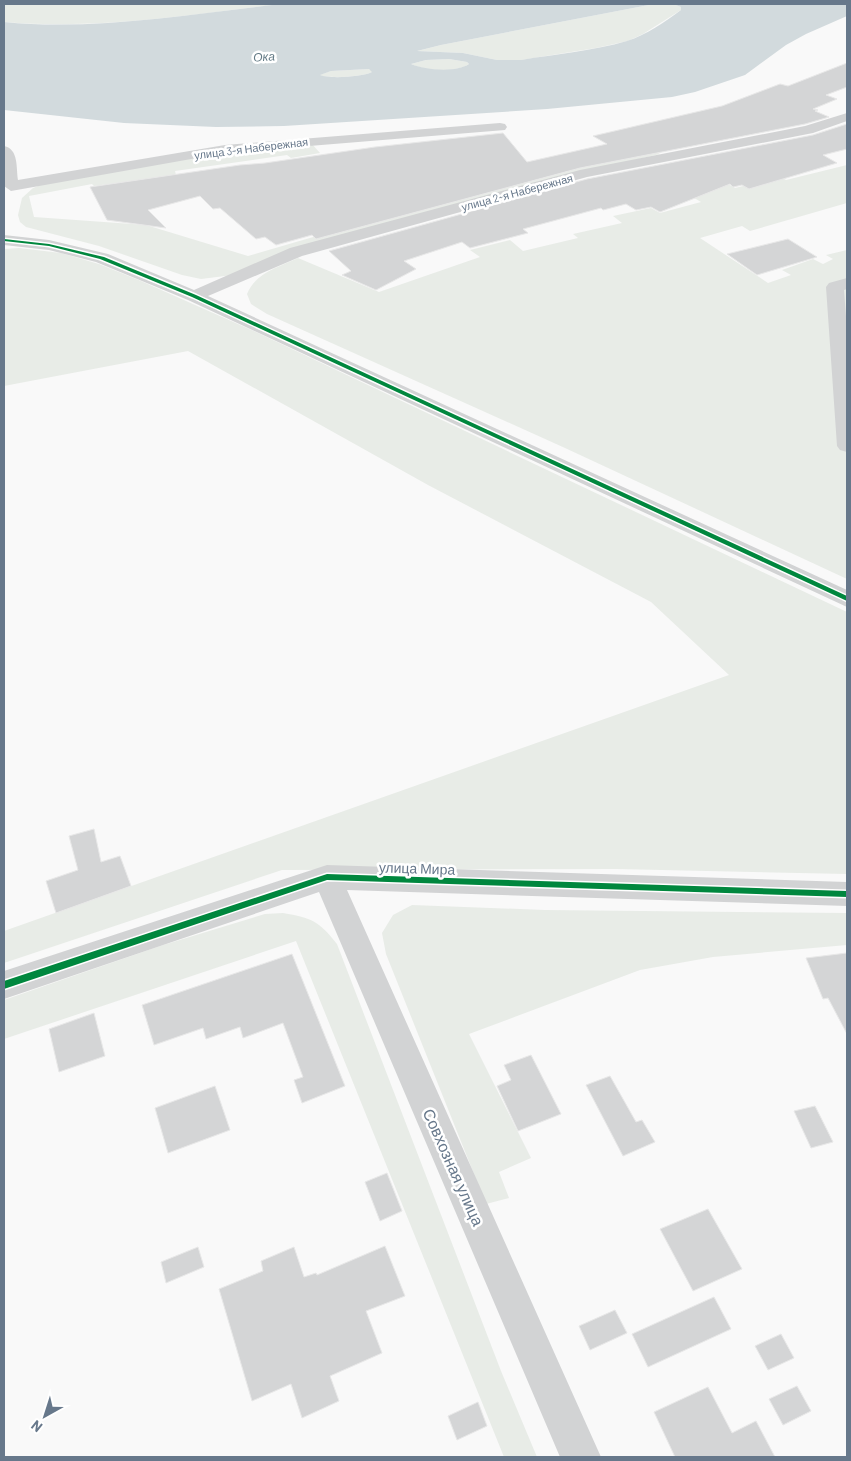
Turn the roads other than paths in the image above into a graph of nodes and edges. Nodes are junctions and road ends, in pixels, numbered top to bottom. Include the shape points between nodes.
1 (847, 117) edge
2 (500, 127) dead end
3 (4, 150) edge
4 (11, 186) junction
5 (4, 200) edge
6 (4, 240) edge
7 (847, 283) edge
8 (194, 296) junction
9 (847, 446) edge
10 (847, 599) edge
11 (327, 878) junction
12 (847, 894) edge
13 (4, 985) edge
14 (581, 1457) edge

1 - 8 street, улица 2-я Набережная via 808,130 575,175 296,252
2 - 4 street, улица 3-я Набережная via 225,149
3 - 4 street via 7,152
4 - 5 street
6 - 8 street via 49,245 102,258
7 - 9 street via 835,287
8 - 10 street
11 - 12 street, улица Мира
11 - 13 street, улица Мира
11 - 14 street, Совхозная улица

